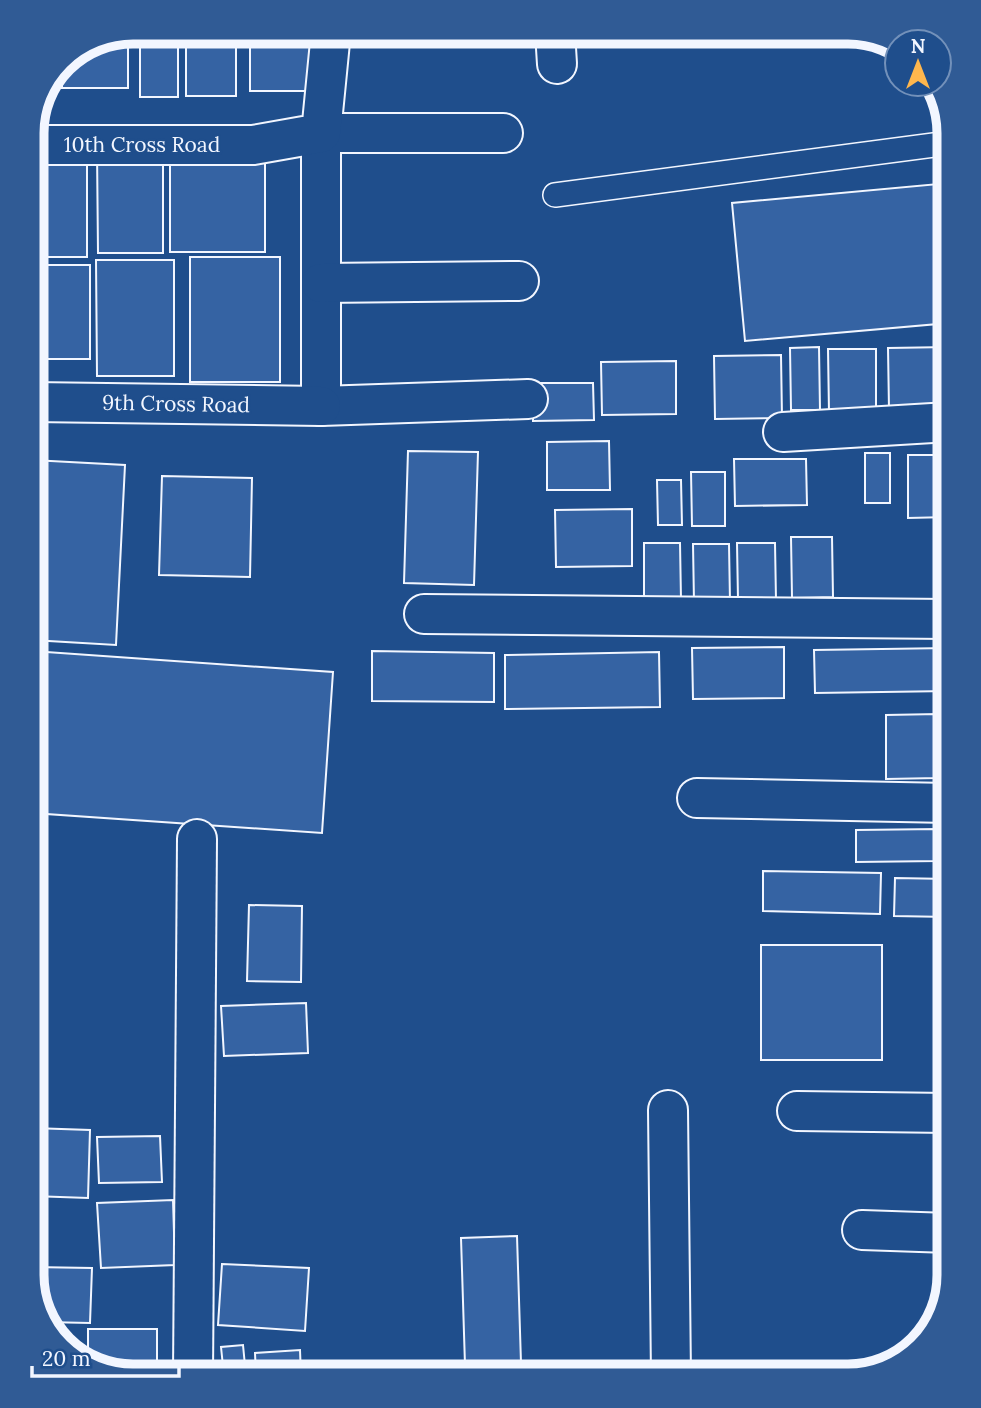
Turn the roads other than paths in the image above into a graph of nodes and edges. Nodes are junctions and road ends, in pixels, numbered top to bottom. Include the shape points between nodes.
1 (330, 44) edge
2 (503, 132) dead end
3 (321, 133) junction
4 (44, 145) edge
5 (937, 145) edge
6 (555, 195) dead end
7 (519, 281) dead end
8 (321, 283) junction
9 (528, 399) dead end
10 (44, 402) edge
11 (321, 406) junction
12 (937, 423) edge
13 (783, 432) dead end
14 (424, 614) dead end
15 (937, 619) edge
16 (697, 798) dead end
17 (937, 803) edge
18 (197, 839) dead end
19 (668, 1110) dead end
20 (797, 1111) dead end
21 (937, 1113) edge
22 (862, 1230) dead end
23 (937, 1233) edge
24 (193, 1364) edge
25 (671, 1364) edge

1 - 3 street
2 - 3 street, 10th Cross Road
3 - 4 street, 10th Cross Road via 253,145
3 - 8 street
5 - 6 lane
7 - 8 street
8 - 11 street
9 - 11 street, 9th Cross Road
10 - 11 street, 9th Cross Road
12 - 13 street
14 - 15 street
16 - 17 street
18 - 24 street
19 - 25 street
20 - 21 street
22 - 23 street

